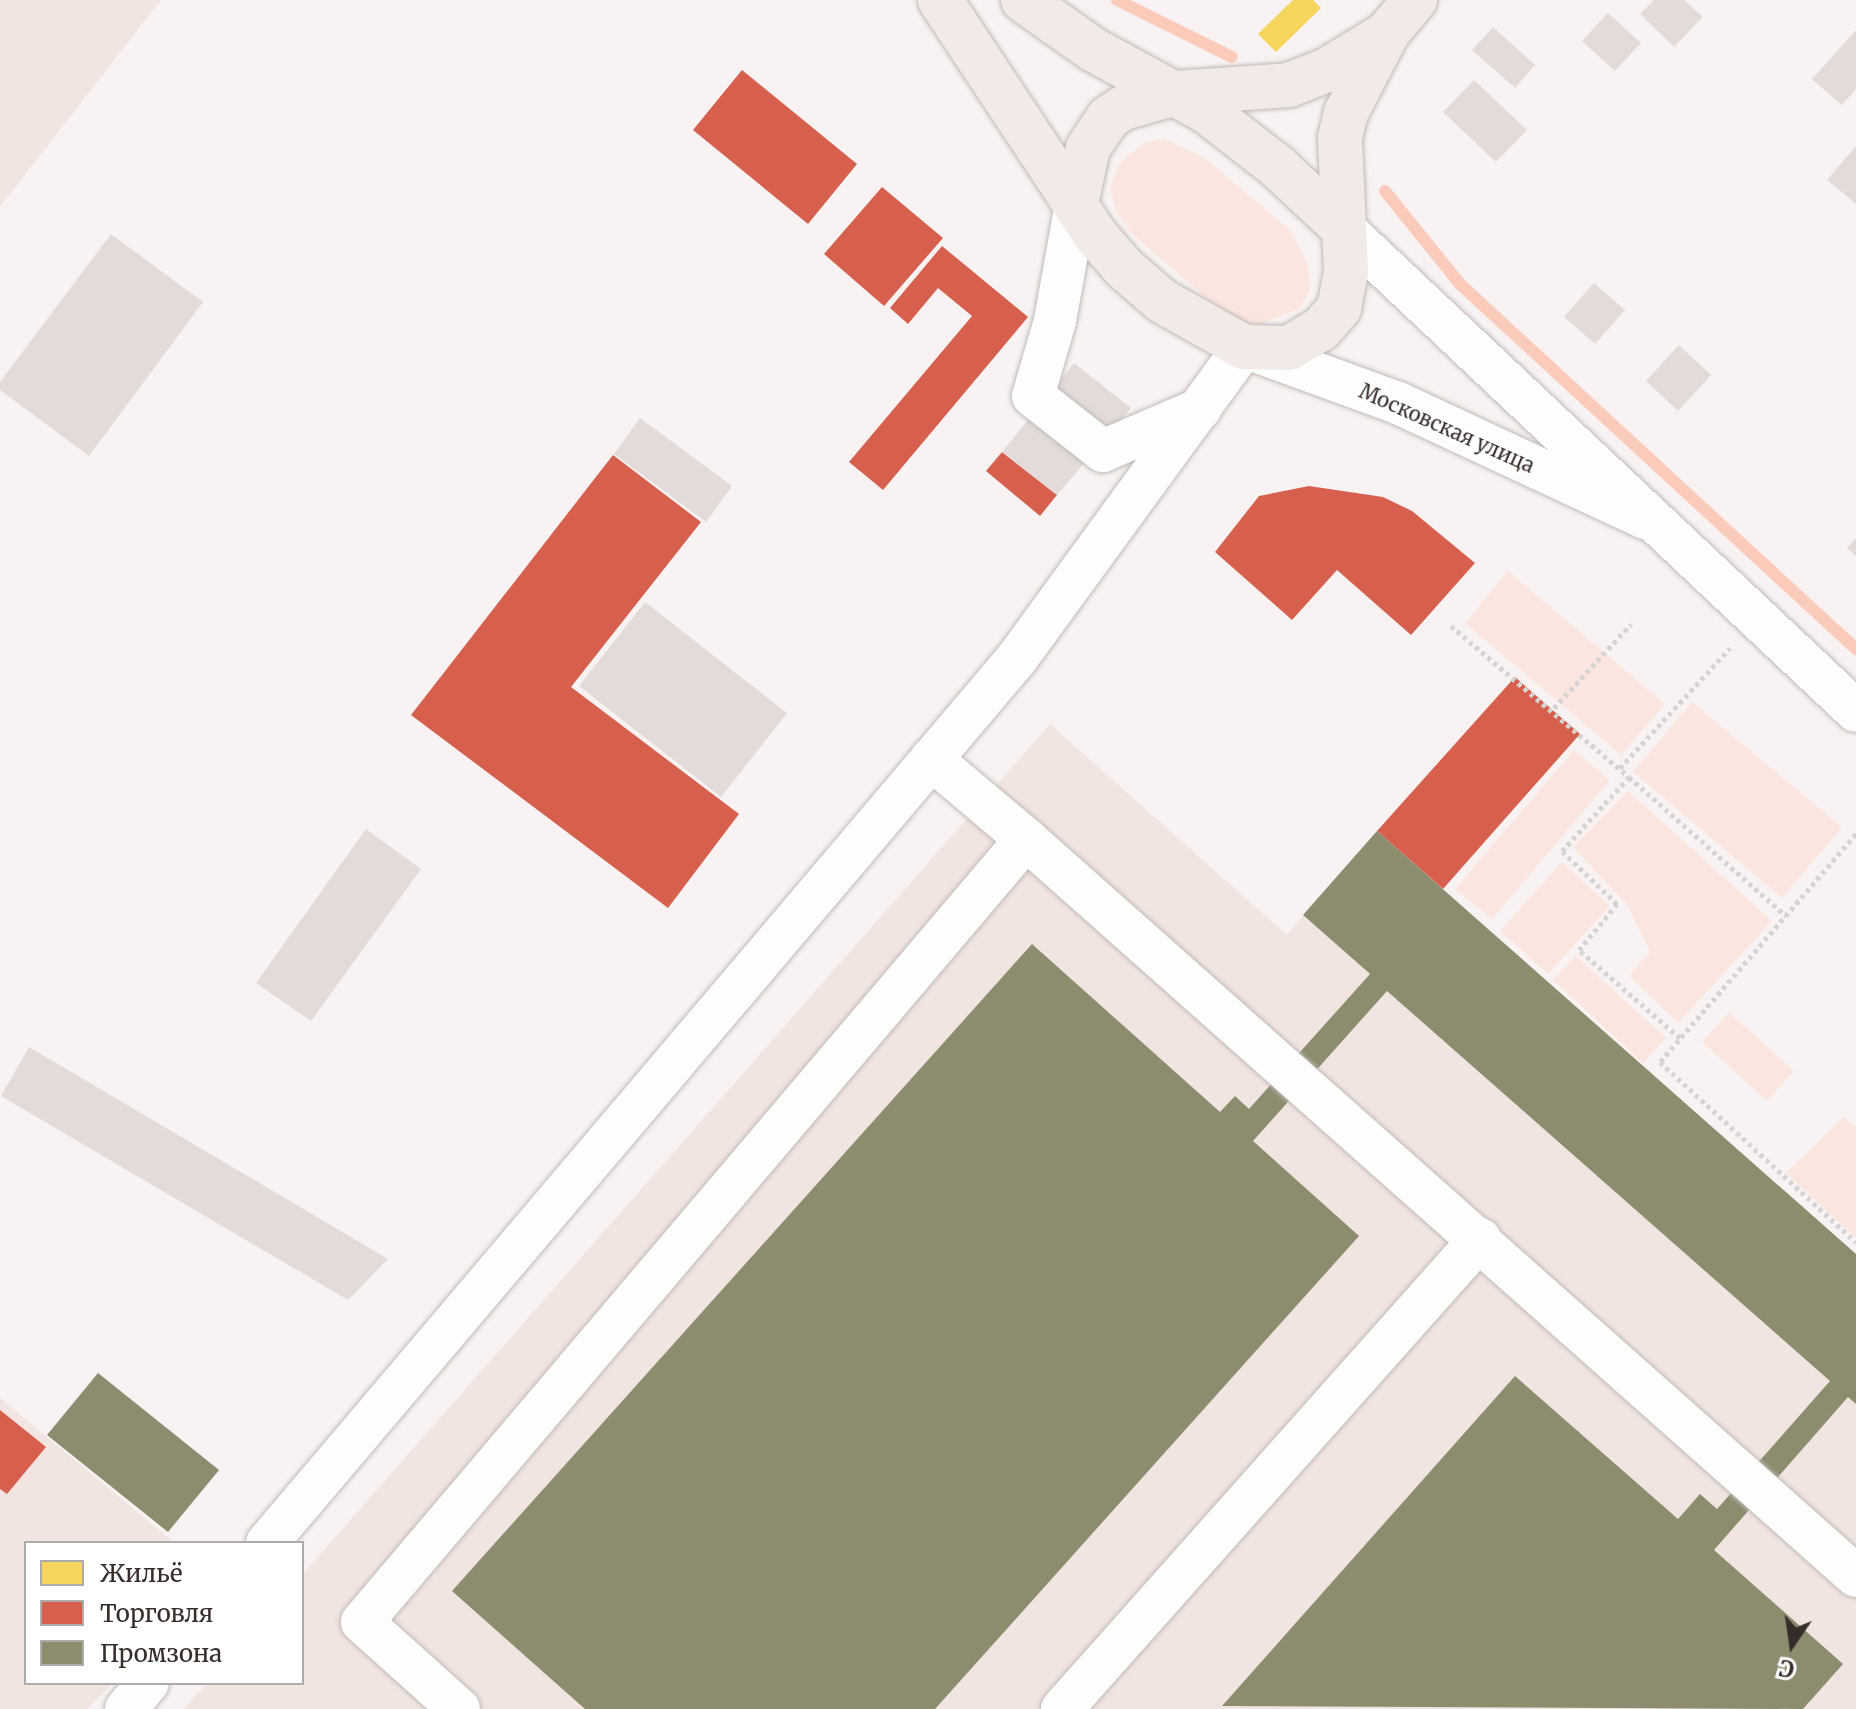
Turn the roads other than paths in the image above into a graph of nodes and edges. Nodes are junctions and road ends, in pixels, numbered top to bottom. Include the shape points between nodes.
1 (940, 0) edge
2 (1023, 0) edge
3 (1402, 16) edge
4 (1176, 93) junction
5 (1076, 204) junction
6 (1344, 229) junction
7 (1244, 347) junction
8 (1200, 409) junction
9 (1645, 518) junction
10 (1855, 707) edge
11 (931, 759) junction
12 (1026, 839) junction
13 (1480, 1239) junction
14 (269, 1541) edge
15 (1856, 1576) edge
16 (146, 1685) edge
17 (1080, 1703) edge
18 (126, 1709) edge
19 (459, 1709) edge

1 - 5 main road, Московская улица
2 - 4 main road, Московская улица via 1094,50
3 - 4 main road via 1327,70 1289,85
3 - 6 main road via 1346,113 1340,138
4 - 5 main road via 1145,98 1108,118 1088,148
4 - 6 main road, Московская улица via 1278,167
5 - 7 main road, Московская улица via 1124,268 1162,301
5 - 8 street via 1055,321 1033,396 1103,451
6 - 7 main road, Московская улица via 1339,308 1321,329 1289,348
6 - 9 street, Московская улица
7 - 8 street
7 - 9 street, Московская улица via 1398,403
8 - 11 street via 1018,657
9 - 10 street, Московская улица
11 - 12 street
11 - 14 street
12 - 13 street
12 - 19 street via 362,1622
13 - 15 street
13 - 17 street
16 - 18 street

